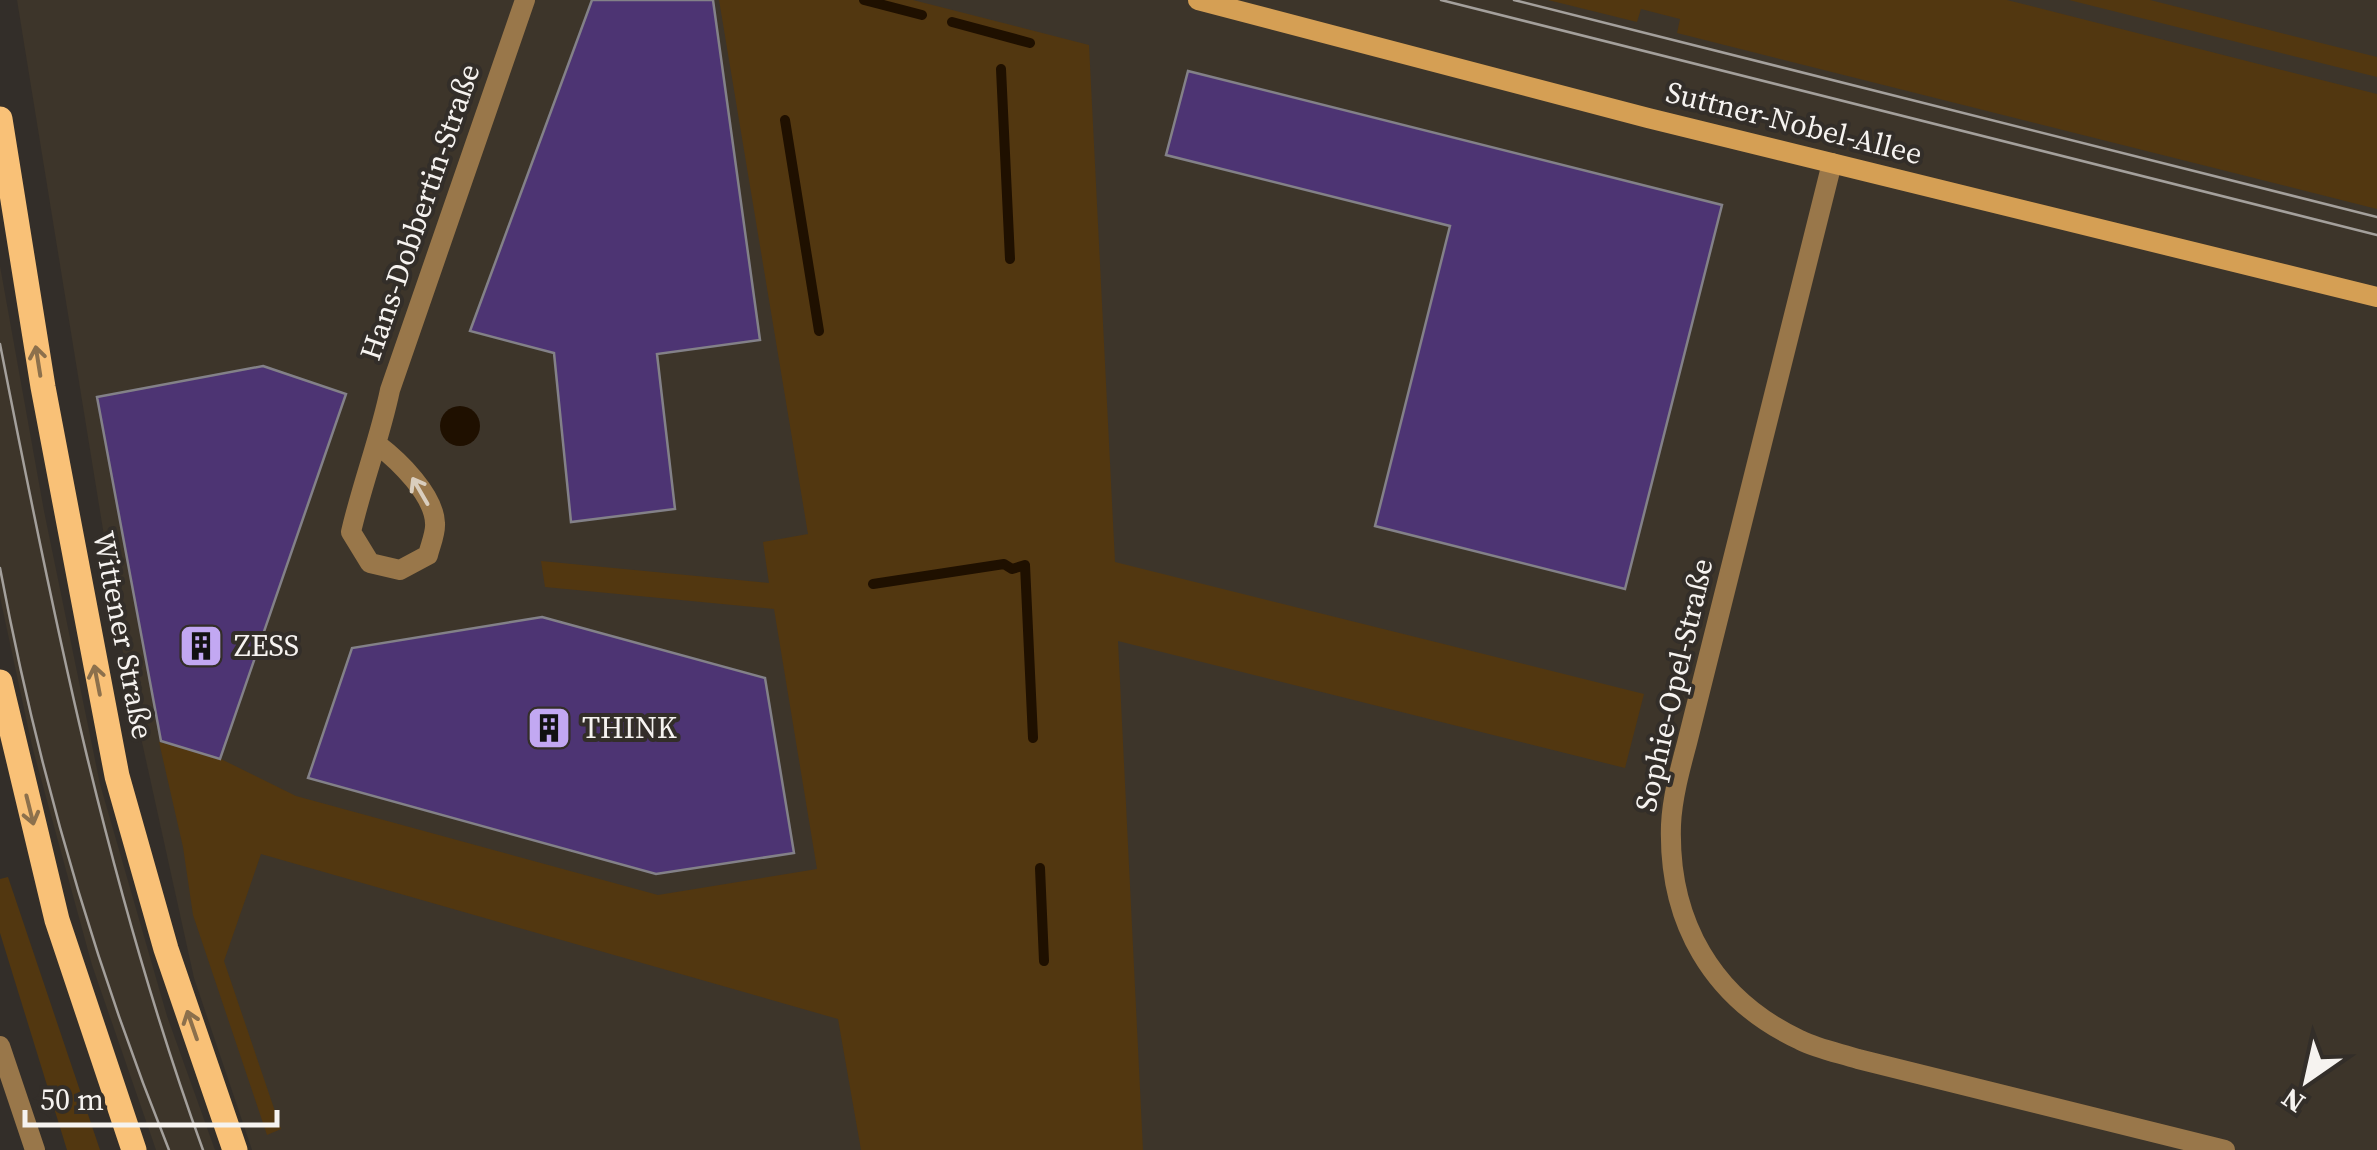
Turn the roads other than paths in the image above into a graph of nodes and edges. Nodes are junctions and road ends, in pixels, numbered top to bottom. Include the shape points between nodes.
1 (525, 0) edge
2 (1198, 0) edge
3 (0, 119) edge
4 (1832, 163) junction
5 (2377, 296) edge
6 (378, 445) junction
7 (0, 682) edge
8 (0, 1046) edge
9 (35, 1150) edge
10 (134, 1150) edge
11 (235, 1150) edge
12 (2225, 1150) edge

1 - 6 street, Hans-Dobbertin-Straße via 390,390
2 - 4 street, Suttner-Nobel-Allee
11 -> 3 main road, Wittener Straße via 166,949 117,776
4 - 5 street, Suttner-Nobel-Allee
4 - 12 street, Sophie-Opel-Straße via 1671,823 1674,891 1698,952 1740,1003 1800,1040
6 -> 6 street, Hans-Dobbertin-Straße via 351,532 370,563 400,570 428,556 436,523 403,464
7 -> 10 main road via 57,920
8 - 9 street

